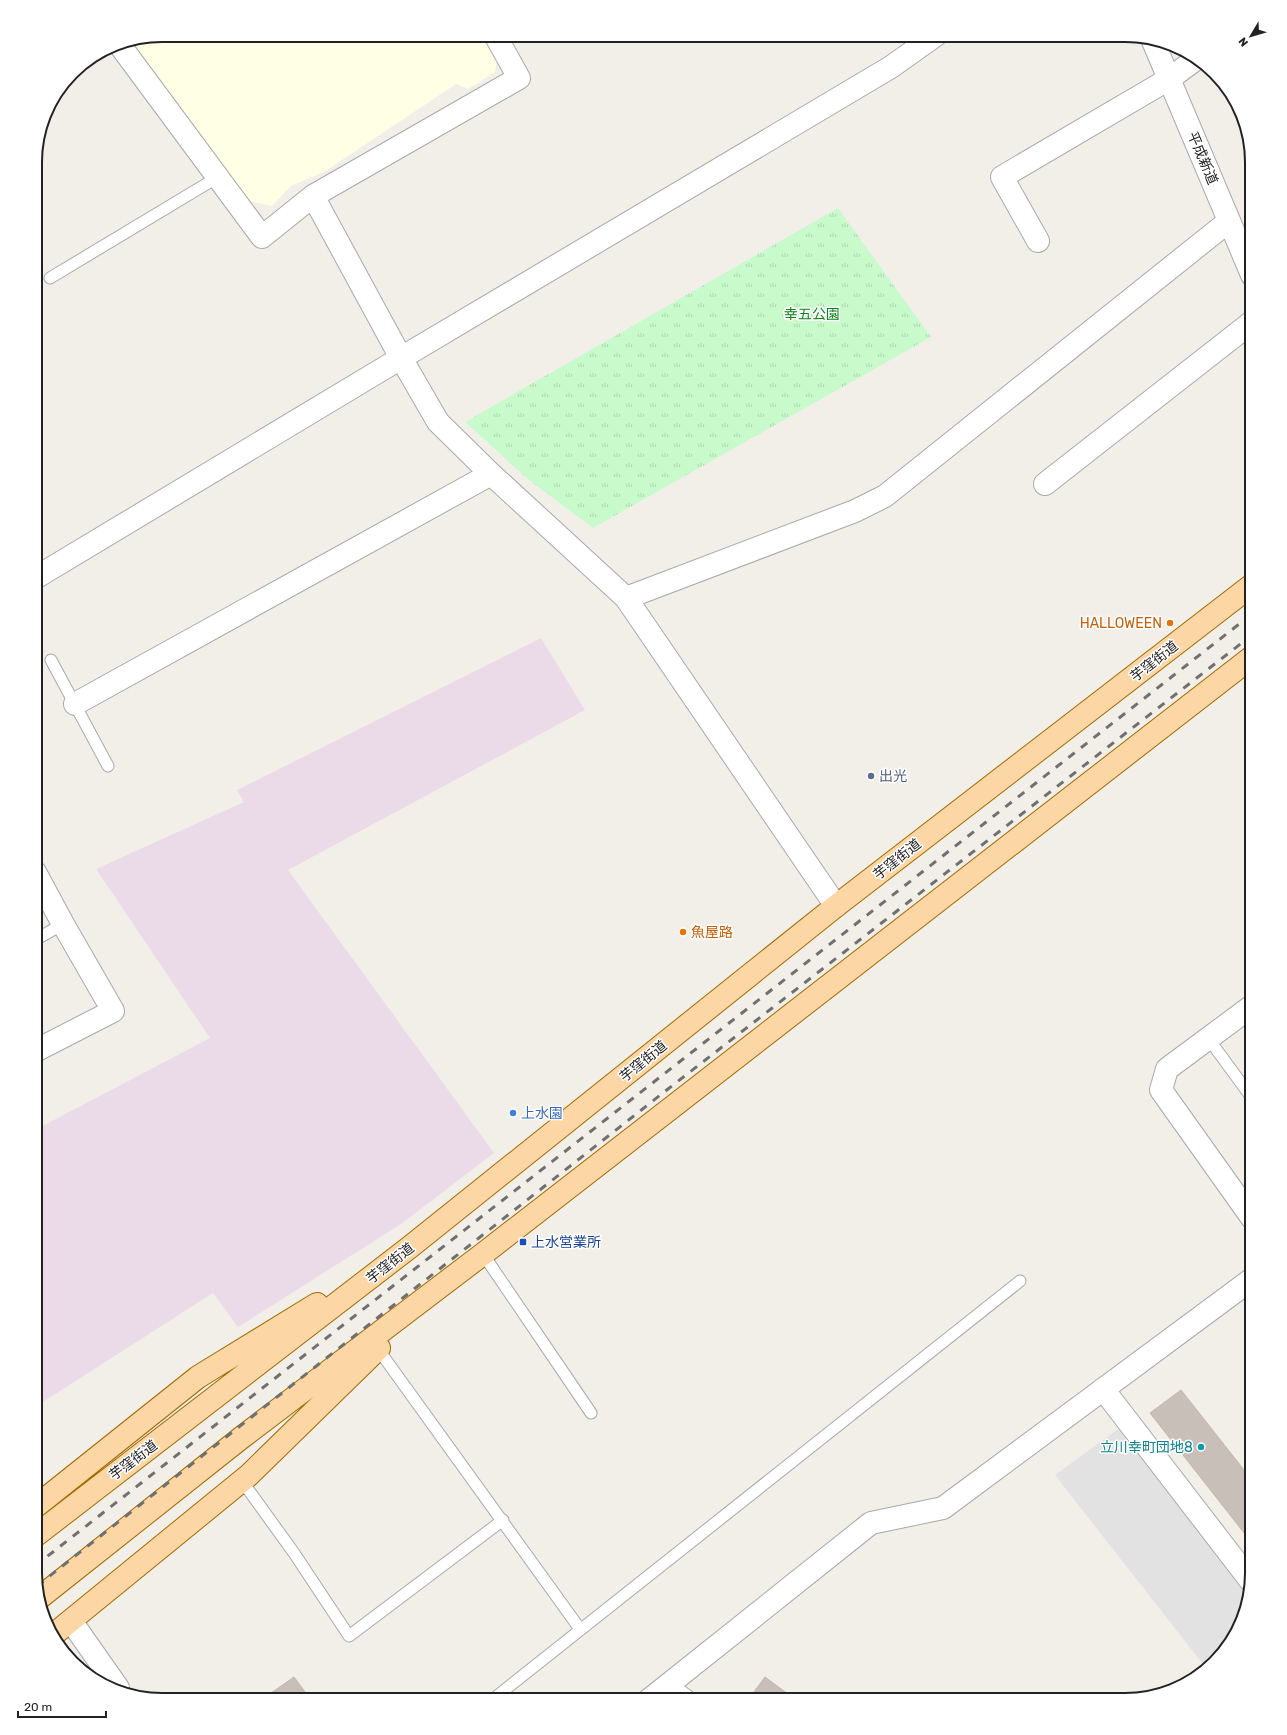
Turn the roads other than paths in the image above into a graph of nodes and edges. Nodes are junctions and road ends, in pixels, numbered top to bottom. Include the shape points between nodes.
1 (499, 42) edge
2 (926, 42) edge
3 (1155, 46) edge
4 (122, 49) edge
5 (1191, 62) edge
6 (1169, 79) junction
7 (218, 177) junction
8 (313, 196) junction
9 (1230, 221) junction
10 (1038, 241) dead end
11 (1245, 258) edge
12 (50, 278) dead end
13 (1245, 327) edge
14 (401, 358) junction
15 (491, 474) junction
16 (1044, 484) dead end
17 (42, 574) edge
18 (1245, 590) edge
19 (626, 598) junction
20 (52, 660) dead end
21 (1245, 662) edge
22 (75, 704) junction
23 (108, 766) dead end
24 (42, 885) edge
25 (836, 906) junction
26 (62, 924) junction
27 (42, 936) edge
28 (1245, 1011) edge
29 (1208, 1038) junction
30 (42, 1046) edge
31 (1245, 1088) edge
32 (1245, 1208) edge
33 (410, 1247) junction
34 (483, 1254) junction
35 (1020, 1281) dead end
36 (446, 1282) junction
37 (1245, 1284) edge
38 (378, 1349) junction
39 (1103, 1389) junction
40 (592, 1412) dead end
41 (242, 1481) junction
42 (42, 1500) edge
43 (503, 1520) junction
44 (42, 1531) edge
45 (1245, 1573) edge
46 (44, 1594) edge
47 (71, 1621) junction
48 (580, 1629) junction
49 (57, 1632) edge
50 (115, 1683) edge
51 (670, 1683) junction
52 (501, 1693) edge
53 (658, 1693) edge
54 (684, 1693) edge

1 - 8 street via 519,78
2 - 14 street via 891,67
3 - 6 street, 平成新道
4 - 7 street
5 - 6 street
6 - 9 street, 平成新道
6 - 10 street via 1002,177
7 - 8 street via 262,237
7 - 12 lane
8 - 14 street
9 - 11 street, 平成新道
9 - 19 street via 885,496 855,511
13 - 16 street
14 - 15 street via 438,422
14 - 17 street
15 - 19 street
15 - 22 street
18 - 25 main road, 芋窪街道
19 - 25 street
20 - 22 lane
21 - 34 main road
22 - 23 lane
24 - 26 street
25 - 33 main road, 芋窪街道
26 - 27 lane
26 - 30 street via 113,1010
28 - 29 street
29 - 31 lane
29 - 32 street via 1167,1069 1161,1090
33 - 42 main road via 198,1377
33 - 44 main road, 芋窪街道
34 - 36 main road
34 - 40 lane
35 - 48 lane
36 - 38 main road
36 - 46 main road via 241,1438
37 - 39 street
38 - 41 main road
38 - 43 lane
39 - 45 street
39 - 51 street via 943,1508 871,1523
41 - 43 lane via 349,1636
41 - 47 main road
43 - 48 lane
47 - 49 main road
47 - 50 street
48 - 52 lane
51 - 53 street
51 - 54 lane

